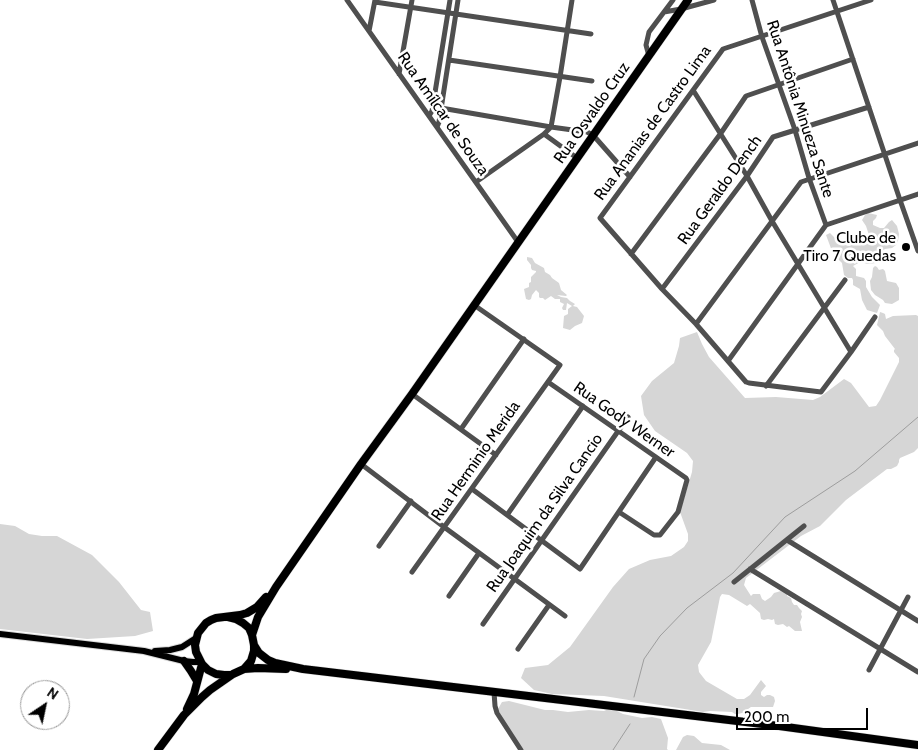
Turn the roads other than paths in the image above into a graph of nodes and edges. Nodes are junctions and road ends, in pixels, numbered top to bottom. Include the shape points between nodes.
1 (347, 0) edge
2 (412, 0) edge
3 (450, 0) edge
4 (458, 0) edge
5 (572, 0) edge
6 (673, 0) edge
7 (688, 0) edge
8 (714, 0) edge
9 (752, 0) edge
10 (833, 0) edge
11 (871, 0) edge
12 (375, 1) edge
13 (411, 7) junction
14 (681, 9) junction
15 (664, 12) junction
16 (837, 12) junction
17 (448, 13) junction
18 (456, 14) junction
19 (369, 31) junction
20 (568, 31) junction
21 (591, 34) dead end
22 (762, 37) junction
23 (649, 56) junction
24 (853, 59) junction
25 (448, 60) junction
26 (399, 74) junction
27 (560, 77) junction
28 (592, 81) dead end
29 (778, 85) junction
30 (693, 90) junction
31 (868, 107) junction
32 (441, 108) junction
33 (429, 116) junction
34 (437, 127) junction
35 (551, 127) junction
36 (795, 130) junction
37 (721, 133) junction
38 (544, 134) junction
39 (593, 135) junction
40 (918, 142) edge
41 (884, 154) junction
42 (577, 158) junction
43 (747, 176) junction
44 (630, 177) junction
45 (809, 178) junction
46 (476, 182) junction
47 (918, 194) edge
48 (900, 200) junction
49 (772, 221) junction
50 (826, 225) junction
51 (518, 242) junction
52 (918, 250) edge
53 (631, 254) junction
54 (799, 265) junction
55 (845, 280) dead end
56 (662, 289) junction
57 (474, 305) junction
58 (824, 307) junction
59 (875, 317) dead end
60 (696, 324) junction
61 (524, 339) junction
62 (851, 352) junction
63 (728, 361) junction
64 (548, 382) junction
65 (766, 386) junction
66 (412, 394) junction
67 (582, 406) junction
68 (628, 417) dead end
69 (461, 429) junction
70 (618, 431) junction
71 (496, 455) junction
72 (656, 457) junction
73 (361, 464) junction
74 (472, 489) junction
75 (411, 501) junction
76 (619, 512) junction
77 (507, 514) junction
78 (804, 526) dead end
79 (444, 527) junction
80 (542, 540) junction
81 (786, 540) junction
82 (379, 546) dead end
83 (479, 553) junction
84 (750, 569) junction
85 (412, 572) dead end
86 (514, 579) junction
87 (734, 582) dead end
88 (276, 587) junction
89 (449, 596) dead end
90 (908, 597) dead end
91 (549, 605) junction
92 (901, 611) junction
93 (565, 616) dead end
94 (228, 617) junction
95 (918, 621) edge
96 (483, 624) dead end
97 (0, 634) edge
98 (252, 635) junction
99 (196, 638) junction
100 (254, 645) junction
101 (518, 649) dead end
102 (880, 649) junction
103 (144, 652) junction
104 (184, 661) junction
105 (201, 663) junction
106 (244, 669) junction
107 (303, 669) junction
108 (869, 670) dead end
109 (918, 672) edge
110 (233, 674) junction
111 (197, 682) junction
112 (494, 692) junction
113 (184, 716) junction
114 (918, 746) edge
115 (158, 750) edge
116 (521, 750) edge

1 - 19 street, Rua Amílcar de Souza
2 - 13 street
3 - 17 street
4 - 18 street
5 - 20 street
6 - 15 street
7 - 14 highway, Rua Osvaldo Cruz
8 - 14 street
9 - 22 street, Rua Antônia Minueza Sante
10 - 16 street
11 - 16 street, Rua Ananias de Castro Lima
12 - 13 street
12 - 19 street
13 - 17 street
13 - 26 street
14 - 15 street
14 - 23 highway, Rua Osvaldo Cruz
15 - 23 street via 649,32 646,45
16 - 22 street, Rua Ananias de Castro Lima
16 - 24 street
17 - 18 street
17 - 33 street
18 - 20 street
18 - 25 street
19 - 26 street, Rua Amílcar de Souza
20 - 21 street
20 - 27 street
22 - 29 street, Rua Antônia Minueza Sante
22 - 30 street, Rua Ananias de Castro Lima via 723,48
23 - 39 highway, Rua Osvaldo Cruz
24 - 29 street
24 - 31 street
25 - 27 street
25 - 32 street
26 - 33 street, Rua Amílcar de Souza
27 - 28 street
27 - 35 street
29 - 36 street, Rua Antônia Minueza Sante
29 - 37 street via 746,96
30 - 37 street
30 - 44 street, Rua Ananias de Castro Lima
31 - 36 street, Rua Geraldo Dench
31 - 41 street
32 - 34 street
32 - 35 street
33 - 34 street, Rua Amílcar de Souza
34 - 46 street, Rua Amílcar de Souza
35 - 38 street
35 - 39 street
36 - 43 street, Rua Geraldo Dench via 773,137
36 - 45 street, Rua Antônia Minueza Sante
37 - 43 street
37 - 53 street
38 - 42 street
38 - 46 street
39 - 42 highway, Rua Osvaldo Cruz
39 - 44 street
40 - 41 street
41 - 45 street
41 - 48 street
42 - 51 highway, Rua Osvaldo Cruz
43 - 49 street
43 - 56 street, Rua Geraldo Dench
44 - 53 street, Rua Ananias de Castro Lima via 600,218
45 - 49 street via 801,182
45 - 50 street, Rua Antônia Minueza Sante
46 - 51 street, Rua Amílcar de Souza
47 - 48 street
48 - 50 street
48 - 52 street
49 - 54 street
49 - 60 street
50 - 54 street
51 - 57 highway, Rua Osvaldo Cruz
53 - 56 street
54 - 58 street
54 - 63 street
55 - 58 street
56 - 60 street
57 - 61 street
57 - 66 highway, Rua Osvaldo Cruz
58 - 62 street
58 - 65 street
59 - 62 street
60 - 63 street
61 - 64 street, Rua Herminio Merida via 560,364
61 - 69 street
62 - 65 street via 821,392
63 - 65 street via 746,382
64 - 67 street, Rua Gody Werner
64 - 71 street, Rua Herminio Merida
66 - 69 street
66 - 73 highway, Rua Osvaldo Cruz
67 - 70 street, Rua Gody Werner
67 - 77 street
68 - 70 street, Rua Joaquim da Silva Cancio
69 - 71 street
70 - 72 street, Rua Gody Werner
70 - 80 street, Rua Joaquim da Silva Cancio
71 - 74 street, Rua Herminio Merida
72 - 76 street
72 - 76 street, Rua Gody Werner via 686,478 678,512 660,535 654,535
73 - 75 street
73 - 88 highway, Rua Osvaldo Cruz
74 - 77 street
74 - 79 street, Rua Herminio Merida
75 - 79 street
75 - 82 street
76 - 80 street via 580,569
77 - 80 street
78 - 81 street
79 - 83 street
79 - 85 street, Rua Herminio Merida
80 - 86 street, Rua Joaquim da Silva Cancio
81 - 84 street
81 - 92 street
83 - 86 street
83 - 89 street
84 - 87 street
84 - 102 street
86 - 91 street
86 - 96 street, Rua Joaquim da Silva Cancio
88 - 94 highway via 253,610
88 - 98 highway via 258,617
90 - 92 street
91 - 93 street
91 - 101 street
92 - 95 street
92 - 102 street
94 - 98 highway via 243,623
94 - 99 highway via 206,623
97 - 103 main road
98 - 100 highway
99 - 103 main road via 175,649
99 - 105 highway via 196,652
100 - 106 highway via 251,661
100 - 107 highway via 268,660
102 - 108 street
102 - 109 street
103 - 104 main road
104 - 105 main road
104 - 111 highway
105 - 110 highway via 216,674
105 - 111 highway
106 - 107 highway
106 - 110 highway
107 - 112 highway
110 - 113 highway via 210,690
111 - 113 highway
112 - 114 highway via 831,732
112 - 116 street via 497,713
113 - 115 highway

